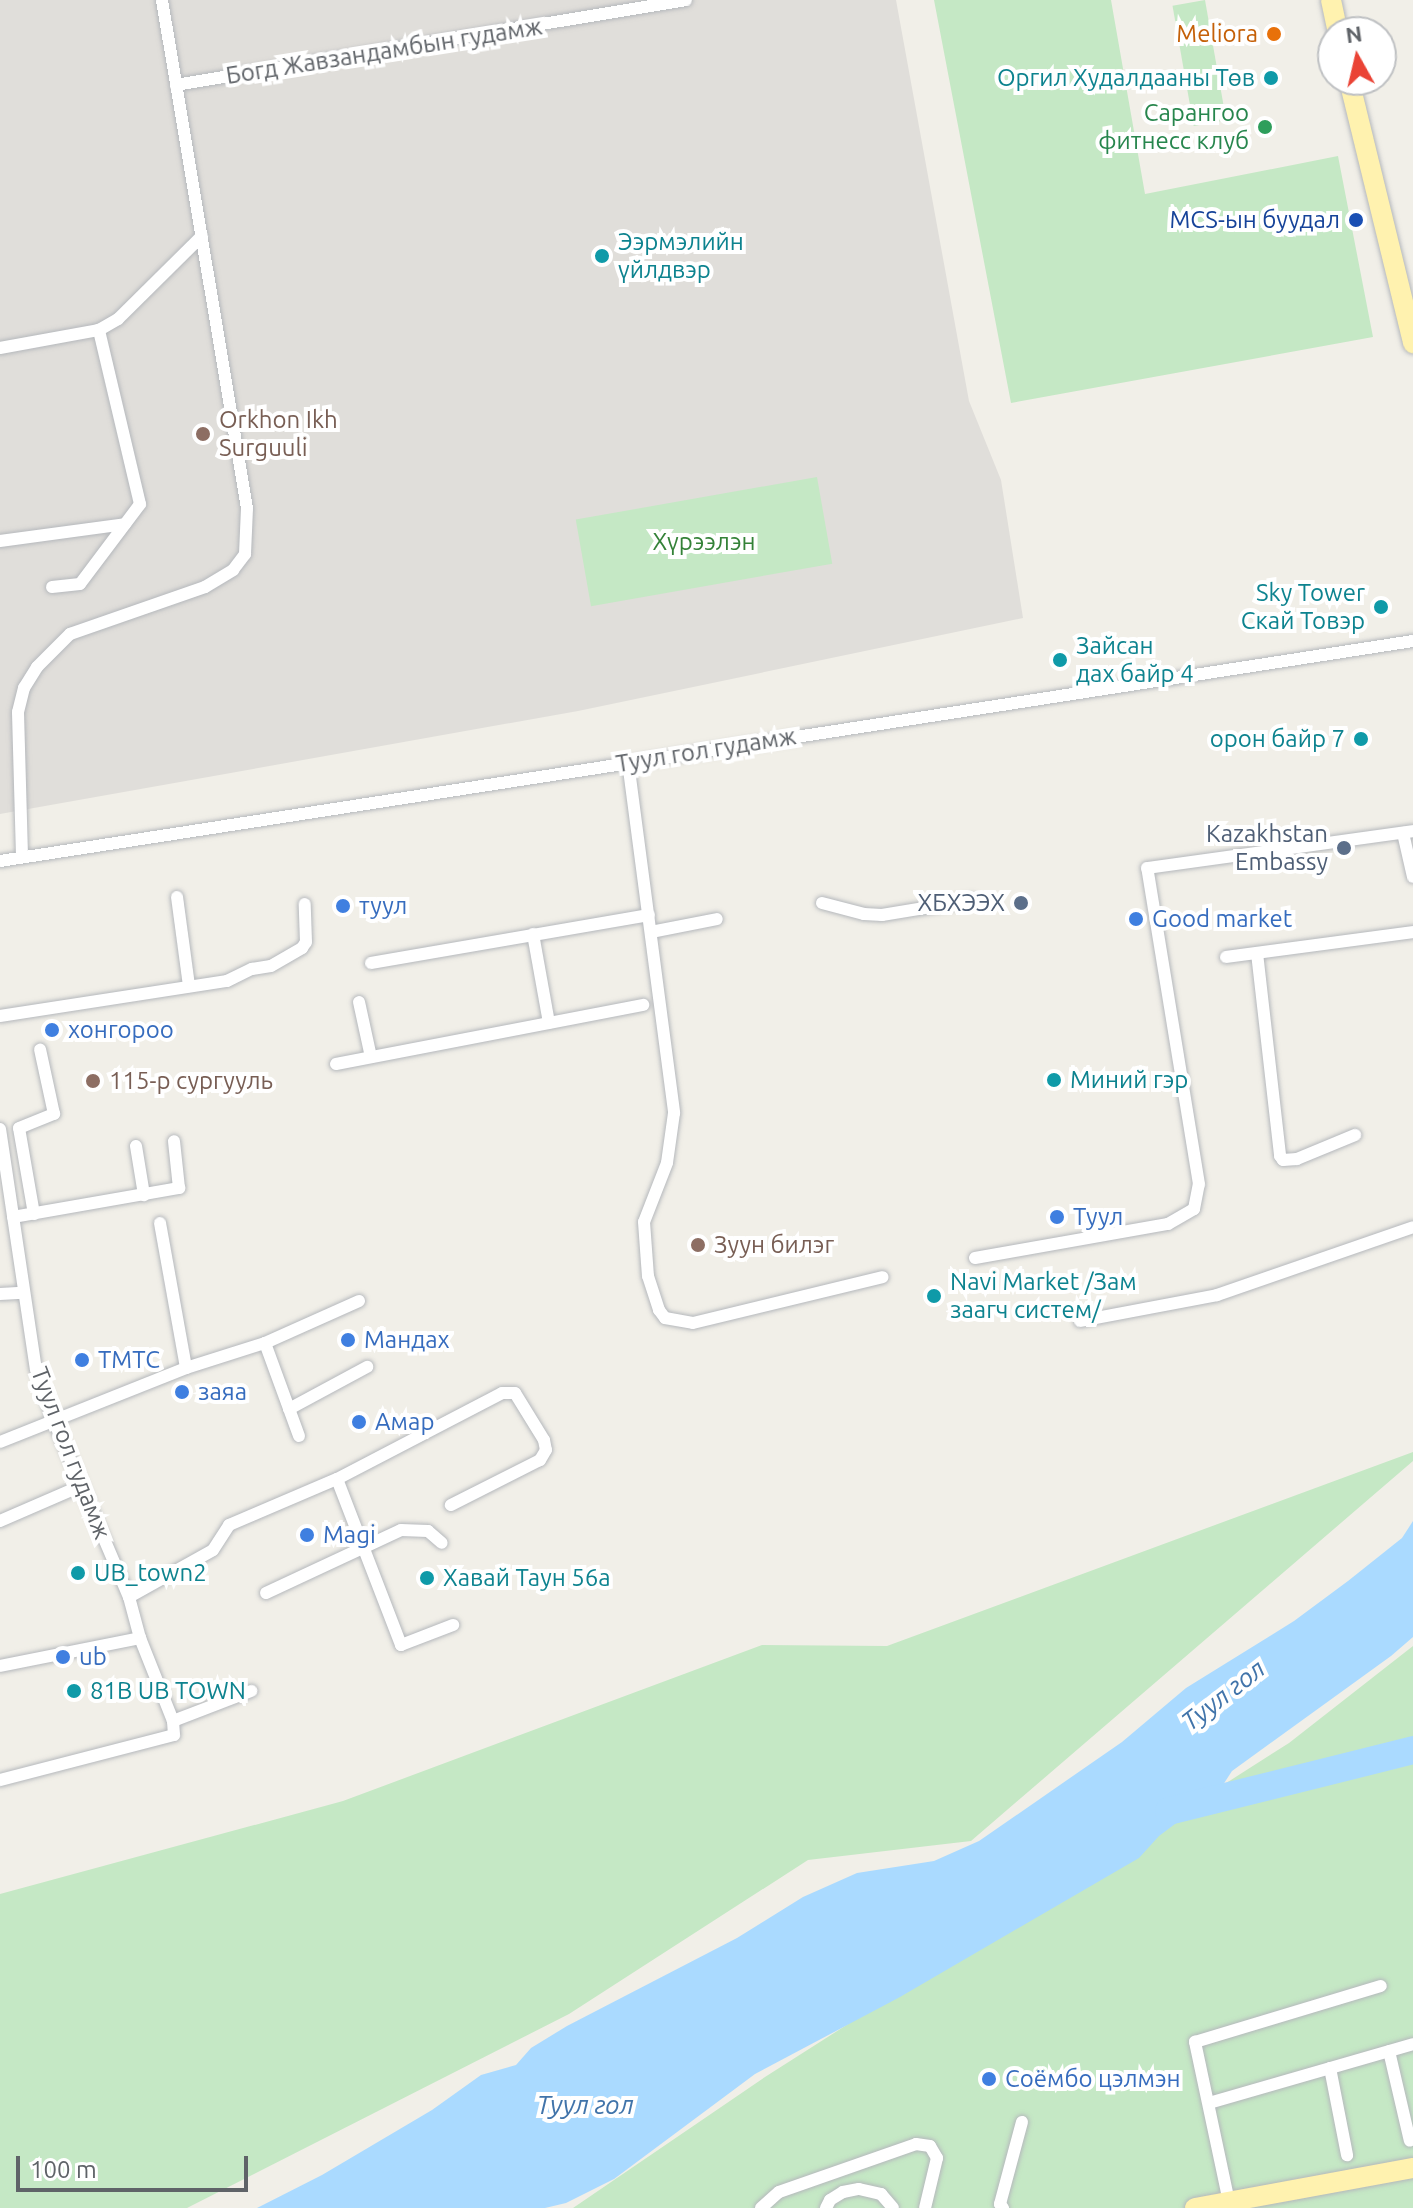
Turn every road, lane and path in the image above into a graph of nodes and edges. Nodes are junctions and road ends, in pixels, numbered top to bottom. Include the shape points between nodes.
1 (162, 0) edge
2 (686, 0) edge
3 (176, 85) junction
4 (1353, 96) edge
5 (202, 236) junction
6 (99, 330) junction
7 (1413, 343) edge
8 (0, 348) edge
9 (125, 524) junction
10 (0, 541) edge
11 (52, 587) dead end
12 (1413, 641) edge
13 (628, 762) junction
14 (1408, 832) edge
15 (22, 856) junction
16 (0, 861) edge
17 (1413, 877) edge
18 (177, 897) dead end
19 (973, 900) dead end
20 (822, 903) dead end
21 (305, 904) dead end
22 (649, 915) junction
23 (717, 919) dead end
24 (651, 932) junction
25 (1413, 932) edge
26 (533, 934) junction
27 (1257, 953) junction
28 (1226, 957) dead end
29 (371, 963) dead end
30 (189, 986) junction
31 (359, 1002) dead end
32 (643, 1005) dead end
33 (0, 1016) edge
34 (549, 1023) junction
35 (40, 1049) dead end
36 (371, 1057) junction
37 (336, 1064) dead end
38 (0, 1129) edge
39 (1355, 1135) dead end
40 (174, 1141) dead end
41 (136, 1146) dead end
42 (144, 1195) junction
43 (34, 1214) junction
44 (13, 1217) junction
45 (160, 1223) dead end
46 (1413, 1227) edge
47 (975, 1258) dead end
48 (883, 1277) dead end
49 (22, 1293) junction
50 (0, 1294) edge
51 (359, 1301) dead end
52 (1080, 1321) dead end
53 (265, 1343) junction
54 (367, 1367) dead end
55 (186, 1368) junction
56 (289, 1409) junction
57 (53, 1419) junction
58 (299, 1436) dead end
59 (0, 1442) edge
60 (337, 1479) junction
61 (81, 1486) junction
62 (451, 1505) dead end
63 (0, 1521) edge
64 (442, 1543) dead end
65 (363, 1550) junction
66 (266, 1593) dead end
67 (129, 1597) junction
68 (453, 1625) dead end
69 (140, 1638) junction
70 (0, 1666) edge
71 (251, 1691) dead end
72 (173, 1721) junction
73 (0, 1780) edge
74 (1381, 1986) dead end
75 (1413, 2044) edge
76 (1389, 2051) junction
77 (1330, 2068) junction
78 (1209, 2103) junction
79 (1022, 2122) dead end
80 (1410, 2141) dead end
81 (1347, 2155) dead end
82 (1413, 2168) edge
83 (1229, 2202) junction
84 (761, 2208) edge
85 (826, 2208) edge
86 (893, 2208) edge
87 (925, 2208) edge
88 (1003, 2208) edge
89 (1195, 2208) edge

1 - 3 street
2 - 3 street, Богд Жавзандамбын гудамж
3 - 5 street
4 - 7 main road
5 - 6 street via 118,319
5 - 15 street via 247,508 245,554 233,570 205,587 70,634 37,667 18,712
6 - 8 street
6 - 9 street via 140,504
9 - 10 street
9 - 11 street via 80,584
12 - 13 street, Туул гол гудамж
13 - 15 street, Туул гол гудамж
13 - 22 street
14 - 17 street
14 - 47 street via 1147,868 1199,1184 1194,1209 1168,1224
15 - 16 street, Туул гол гудамж
18 - 30 street
19 - 20 street via 882,915
21 - 30 street via 308,934 302,948 227,981
22 - 24 street
22 - 26 street
23 - 24 street
24 - 48 street via 674,1113 667,1163 644,1222 648,1276 659,1310 665,1318 693,1323
25 - 27 street
26 - 29 street
26 - 34 street
27 - 28 street
27 - 39 street via 1280,1156 1297,1159
30 - 33 street
31 - 36 street
32 - 34 street
34 - 36 street
35 - 43 street via 54,1114 19,1128
36 - 37 street
38 - 44 street, Туул гол гудамж
40 - 42 street via 179,1188
41 - 42 street
42 - 43 street
43 - 44 street
44 - 49 street, Туул гол гудамж
45 - 55 street
46 - 52 street via 1217,1295
49 - 50 street
49 - 57 street, Туул гол гудамж via 36,1369
51 - 53 street
53 - 55 street
53 - 56 street
54 - 56 street
55 - 57 street
56 - 58 street
57 - 59 street
57 - 61 street, Туул гол гудамж
60 - 62 street via 502,1393 515,1393 546,1450 540,1460
60 - 65 street
60 - 67 street via 229,1525 213,1550
61 - 63 street
61 - 67 street, Туул гол гудамж
64 - 65 street via 415,1528
65 - 66 street
65 - 68 street via 401,1645
67 - 69 street, Туул гол гудамж
69 - 70 street
69 - 72 street, Туул гол гудамж
71 - 72 street
72 - 73 street via 174,1735
74 - 78 street via 1195,2042
75 - 76 street
76 - 77 street
76 - 80 street
77 - 78 street
77 - 81 street
78 - 83 street
79 - 88 street
82 - 83 main road
83 - 89 main road
84 - 87 street via 779,2192 916,2144 930,2146 937,2158
85 - 86 street via 843,2192 859,2189 881,2194

